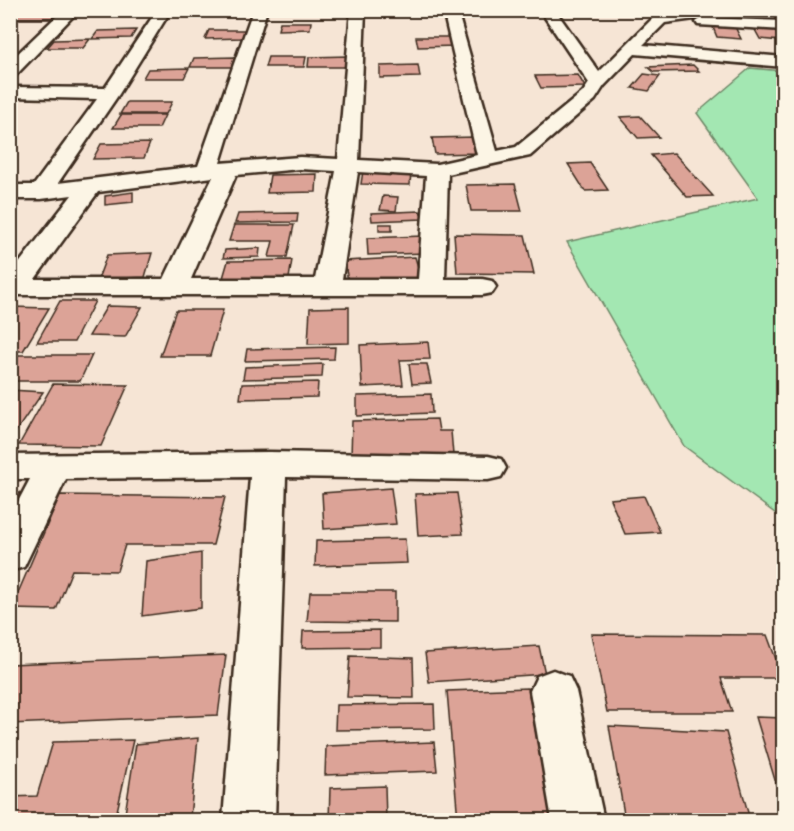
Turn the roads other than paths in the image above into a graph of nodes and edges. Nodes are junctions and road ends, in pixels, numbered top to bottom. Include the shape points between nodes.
1 (72, 10) edge
2 (164, 10) edge
3 (260, 10) edge
4 (358, 10) edge
5 (450, 10) edge
6 (547, 10) edge
7 (729, 10) edge
8 (656, 15) edge
9 (783, 26) edge
10 (632, 49) junction
11 (783, 62) edge
12 (10, 71) edge
13 (598, 83) junction
14 (10, 92) edge
15 (110, 94) junction
16 (489, 160) junction
17 (348, 165) junction
18 (218, 170) junction
19 (437, 170) junction
20 (90, 187) junction
21 (10, 192) edge
22 (41, 192) junction
23 (13, 287) edge
24 (174, 287) junction
25 (327, 287) junction
26 (431, 287) junction
27 (482, 287) dead end
28 (269, 464) junction
29 (10, 467) edge
30 (54, 467) junction
31 (488, 468) dead end
32 (10, 556) edge
33 (553, 691) dead end
34 (249, 820) edge
35 (578, 820) edge

1 - 12 street
2 - 15 street
3 - 18 street
4 - 17 street
5 - 16 street
6 - 13 street
7 - 8 street
8 - 9 street
8 - 10 street
10 - 11 street
10 - 13 street
13 - 16 street via 589,96 523,152
14 - 15 street
15 - 22 street
16 - 19 street
17 - 18 street
17 - 19 street
17 - 25 street
18 - 20 street
18 - 24 street
19 - 26 street
20 - 22 street
20 - 23 street
21 - 22 street
23 - 24 street
24 - 25 street
25 - 26 street
26 - 27 street
28 - 30 street
28 - 31 street
28 - 34 street
29 - 30 street
30 - 32 street
33 - 35 street

